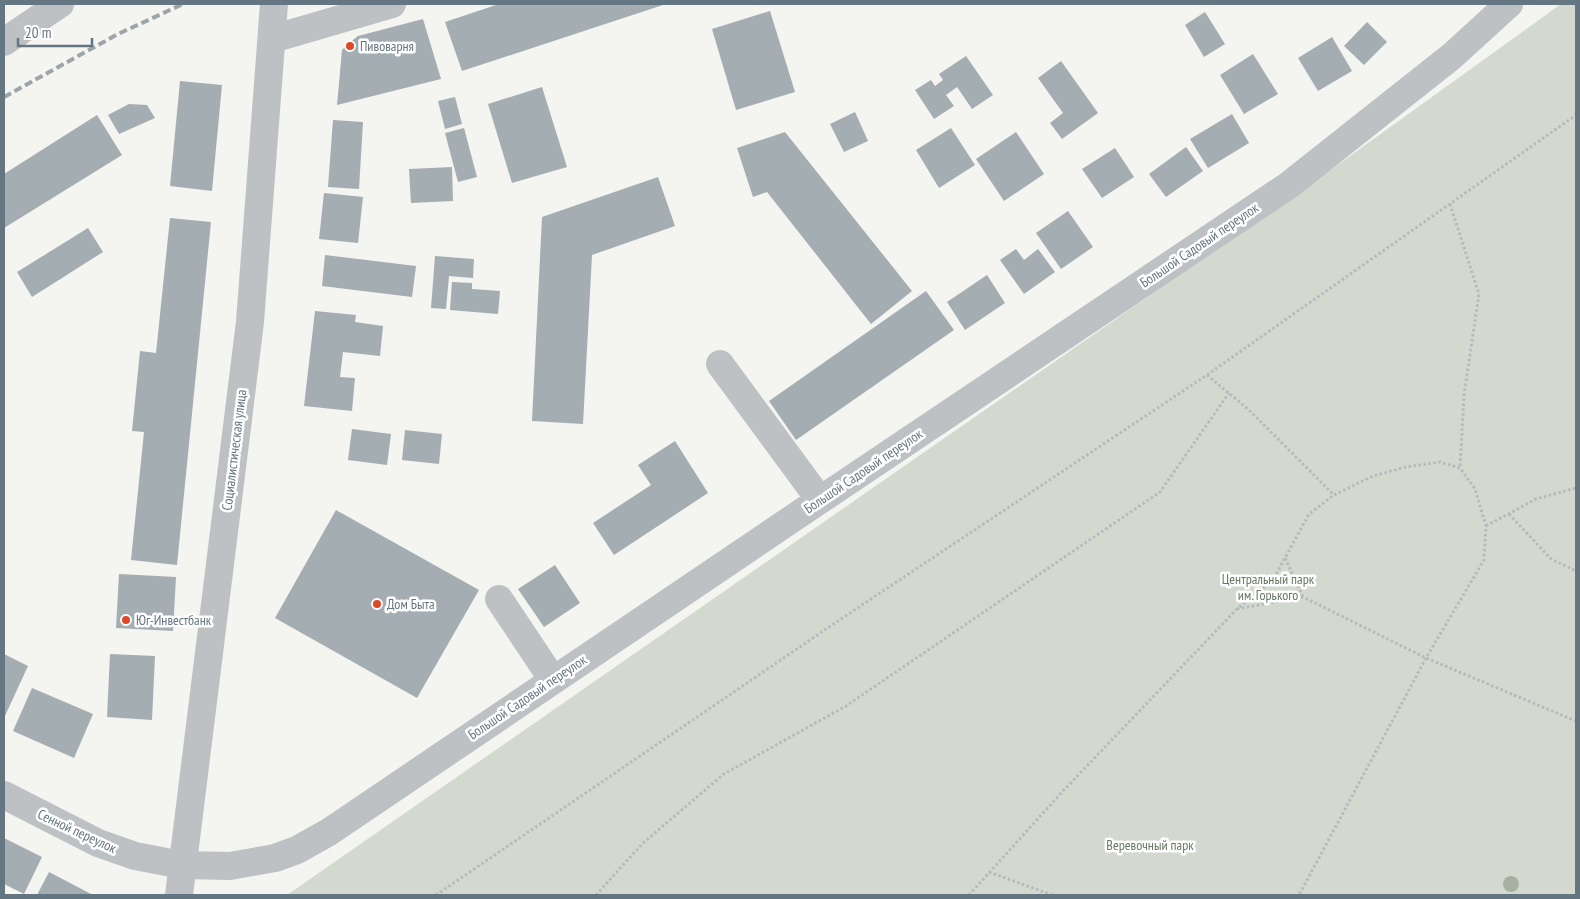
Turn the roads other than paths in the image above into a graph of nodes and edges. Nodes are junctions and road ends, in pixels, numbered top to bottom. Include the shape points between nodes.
1 (60, 4) edge
2 (274, 4) edge
3 (392, 4) edge
4 (1509, 4) edge
5 (272, 39) junction
6 (4, 42) edge
7 (720, 364) dead end
8 (820, 500) junction
9 (499, 599) dead end
10 (553, 680) junction
11 (4, 795) edge
12 (182, 866) junction
13 (179, 895) edge

1 - 6 street
2 - 5 street, Социалистическая улица
3 - 5 street
4 - 8 street, Большой Садовый переулок via 1452,56 1289,185
5 - 12 street, Социалистическая улица via 250,322
7 - 8 street
8 - 10 street, Большой Садовый переулок
9 - 10 street
10 - 12 street, Большой Садовый переулок via 329,832 297,850 275,858 230,866
11 - 12 street, Сенной переулок via 98,843 135,856
12 - 13 street, Социалистическая улица

